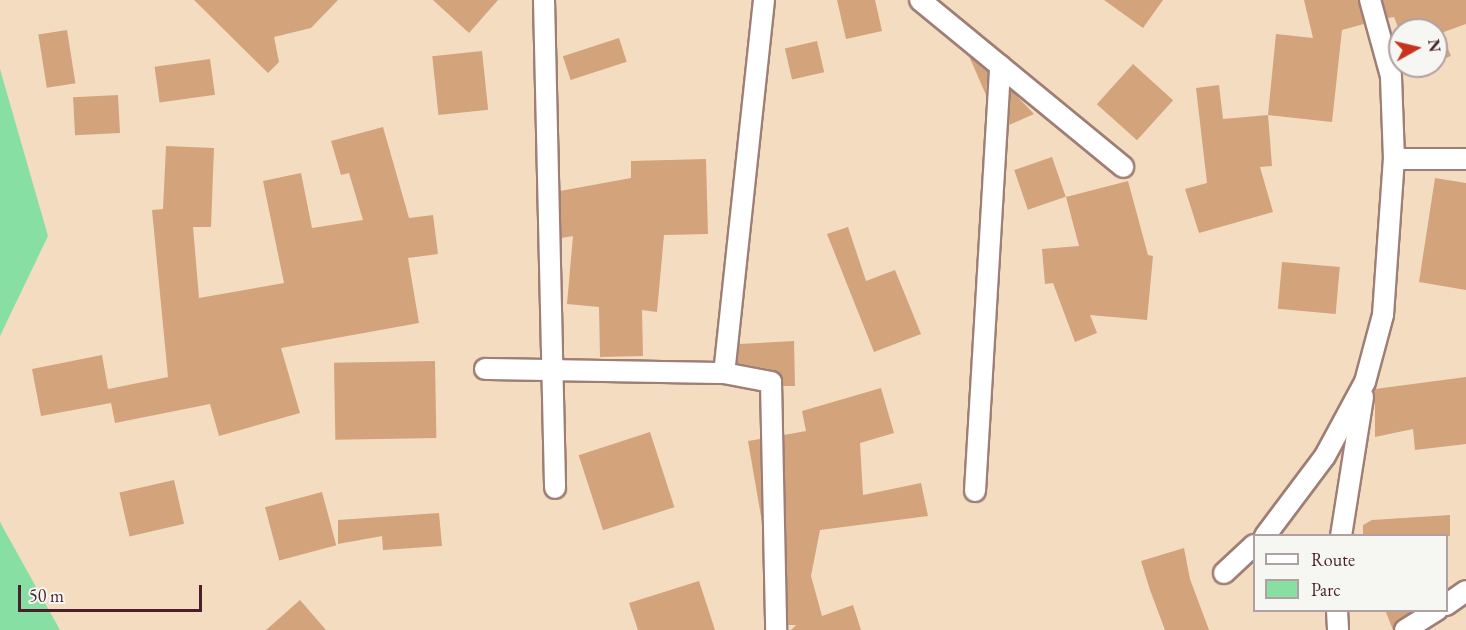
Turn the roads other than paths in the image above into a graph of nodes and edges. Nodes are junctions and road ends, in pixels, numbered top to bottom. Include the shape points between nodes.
1 (544, 0) edge
2 (764, 0) edge
3 (920, 0) edge
4 (1370, 0) edge
5 (1000, 66) junction
6 (1394, 159) junction
7 (1466, 159) edge
8 (1123, 166) dead end
9 (485, 369) dead end
10 (549, 370) junction
11 (724, 373) junction
12 (1365, 382) junction
13 (555, 488) dead end
14 (975, 491) dead end
15 (1266, 534) edge
16 (1341, 534) edge
17 (1253, 546) edge
18 (1224, 573) dead end
19 (1466, 591) edge
20 (1448, 604) edge
21 (1337, 612) edge
22 (1434, 612) edge
23 (776, 630) edge
24 (1338, 630) edge
25 (1405, 630) edge

1 - 10 street
2 - 11 street
3 - 5 street
4 - 6 street via 1390,76
5 - 8 street
5 - 14 street
6 - 7 street
6 - 12 street via 1383,315
9 - 10 street
10 - 11 street
10 - 13 street
11 - 23 street via 771,382
12 - 15 street via 1325,456
12 - 16 street
17 - 18 street
19 - 20 street
21 - 24 street
22 - 25 street

